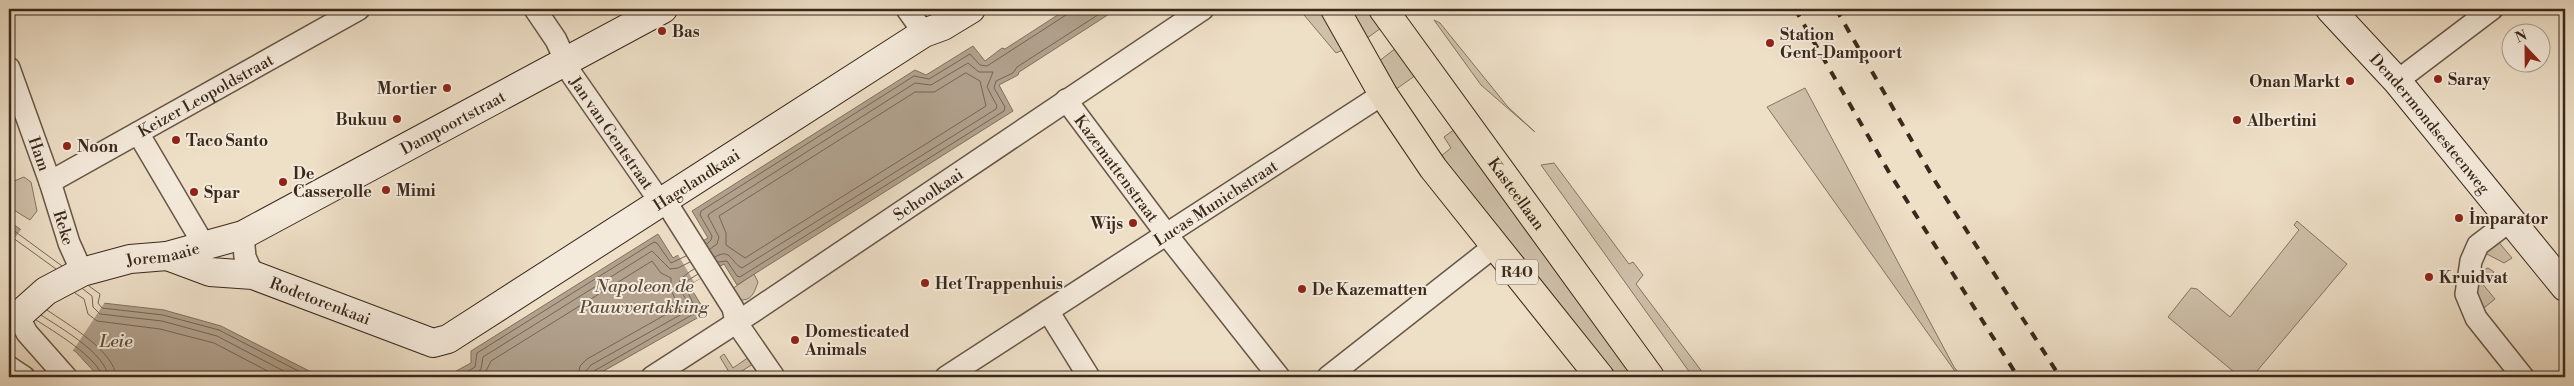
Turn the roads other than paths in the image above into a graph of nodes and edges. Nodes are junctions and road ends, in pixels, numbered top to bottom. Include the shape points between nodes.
1 (359, 9) edge
2 (535, 9) edge
3 (663, 9) edge
4 (907, 9) edge
5 (953, 9) edge
6 (971, 9) edge
7 (1203, 9) edge
8 (1335, 9) edge
9 (1383, 9) edge
10 (2330, 9) edge
11 (2492, 9) edge
12 (924, 33) junction
13 (565, 60) junction
14 (9, 68) edge
15 (2397, 81) junction
16 (1383, 94) junction
17 (1066, 100) junction
18 (138, 133) junction
19 (50, 182) junction
20 (669, 212) junction
21 (2511, 220) junction
22 (243, 235) junction
23 (1167, 235) junction
24 (204, 245) junction
25 (1496, 245) junction
26 (167, 256) junction
27 (82, 272) junction
28 (253, 275) junction
29 (2565, 287) edge
30 (1048, 311) junction
31 (735, 315) junction
32 (13, 316) edge
33 (470, 326) joint
34 (9, 367) edge
35 (24, 377) edge
36 (66, 377) edge
37 (652, 377) edge
38 (774, 377) edge
39 (946, 377) edge
40 (1090, 377) edge
41 (1279, 377) edge
42 (1328, 377) edge
43 (1600, 377) edge
44 (1650, 377) edge
45 (2523, 377) edge

1 - 18 street, Keizer Leopoldstraat
2 - 13 street, Jan van Gentstraat
3 - 13 street, Dampoortstraat
4 - 12 street
5 - 12 street, Hagelandkaai via 938,18
6 - 12 street, Hagelandkaai
7 - 17 street, Schoolkaai
8 - 16 main road, R40
9 - 44 main road, Kasteellaan / R40
10 - 15 street, Dendermondsesteenweg
11 - 15 street
12 - 20 street, Hagelandkaai
13 - 20 street, Jan van Gentstraat
13 - 22 street, Dampoortstraat
14 - 19 street, Ham
15 - 21 street, Dendermondsesteenweg
16 - 23 street, Lucas Munichstraat
16 - 25 main road, R40 via 1433,168
17 - 23 street, Kazemattenstraat
17 - 31 street, Schoolkaai
18 - 19 street, Keizer Leopoldstraat
18 - 24 street, Joremaaie
19 - 27 street, Reke via 69,243
20 - 31 street, Jan van Gentstraat
20 - 33 street, Hagelandkaai
21 - 29 street, Dendermondsesteenweg
21 - 45 street via 2478,246 2466,283 2469,306
22 - 24 street, Dampoortstraat
22 - 28 street via 245,257
23 - 30 street, Lucas Munichstraat
23 - 41 street, Kazemattenstraat
24 - 26 street, Joremaaie
25 - 42 street
25 - 43 main road, R40
26 - 27 street, Joremaaie via 130,259
26 - 28 street, Rodetorenkaai via 210,272
27 - 32 street, Joremaaie via 46,291
28 - 33 street, Rodetorenkaai via 433,342 448,339
30 - 39 street, Lucas Munichstraat
30 - 40 street
31 - 37 street, Schoolkaai
31 - 38 street, Jan van Gentstraat
32 - 36 street
34 - 35 street

